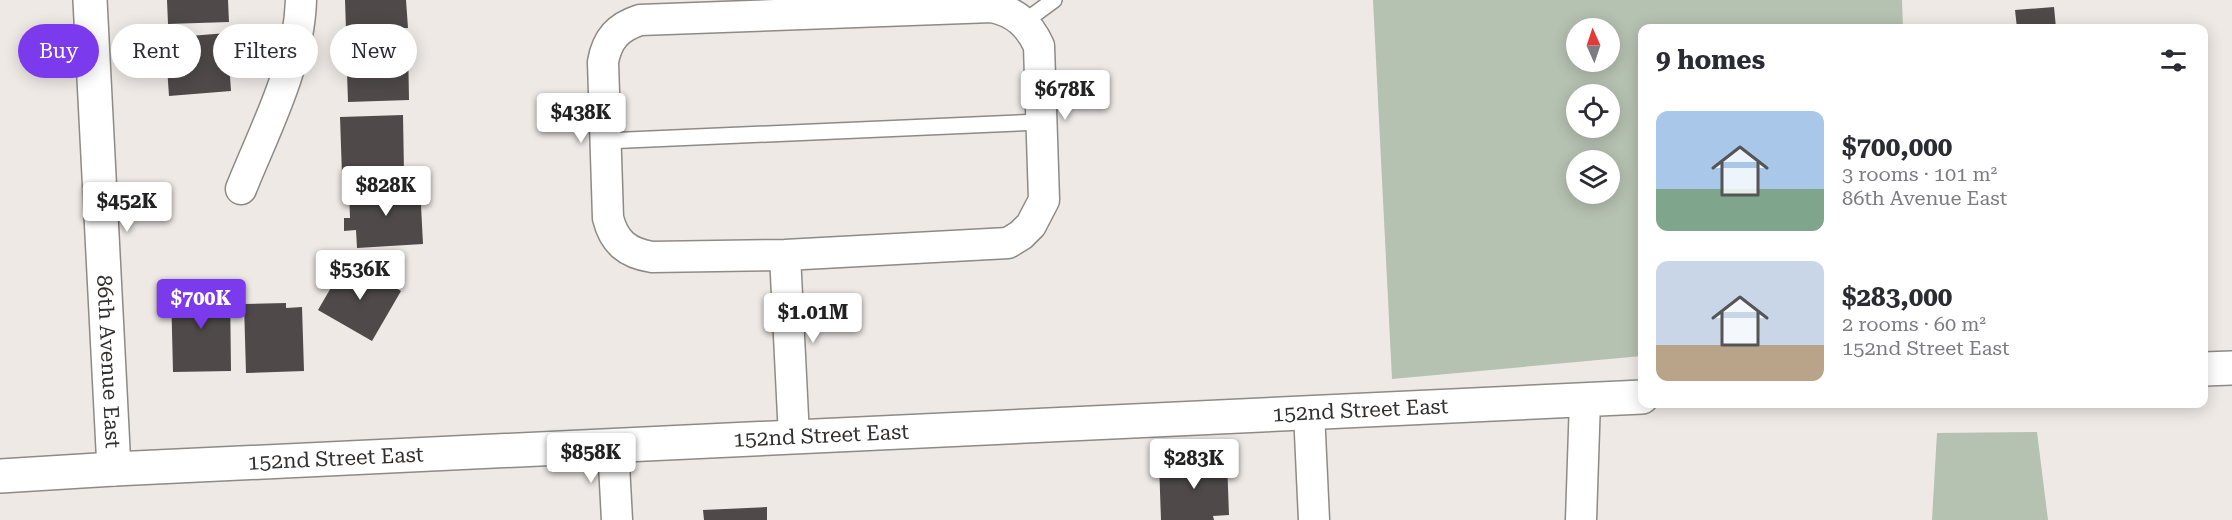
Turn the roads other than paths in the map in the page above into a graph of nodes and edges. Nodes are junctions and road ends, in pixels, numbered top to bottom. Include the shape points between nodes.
1 (90, 0) edge
2 (301, 0) edge
3 (1054, 0) edge
4 (1024, 22) junction
5 (1041, 122) junction
6 (605, 141) junction
7 (241, 189) dead end
8 (785, 255) junction
9 (2232, 368) edge
10 (2208, 369) edge
11 (1638, 397) edge
12 (1585, 400) junction
13 (1309, 412) junction
14 (794, 436) junction
15 (612, 446) junction
16 (114, 469) junction
17 (0, 476) edge
18 (617, 520) edge
19 (1314, 520) edge
20 (1581, 520) edge

1 - 16 street, 86th Avenue East
2 - 7 street via 290,67
3 - 4 lane
4 - 5 street via 1038,46
4 - 6 street via 992,7 640,20 619,30 605,50
5 - 6 lane
5 - 8 street via 1044,200 1031,225 1008,243
6 - 8 street via 608,218 612,232 629,249 652,257
8 - 14 street
9 - 10 street
11 - 12 street, 152nd Street East
12 - 13 street, 152nd Street East
12 - 20 street
13 - 14 street, 152nd Street East
13 - 19 street
14 - 15 street, 152nd Street East
15 - 16 street, 152nd Street East
15 - 18 street
16 - 17 street, 152nd Street East

